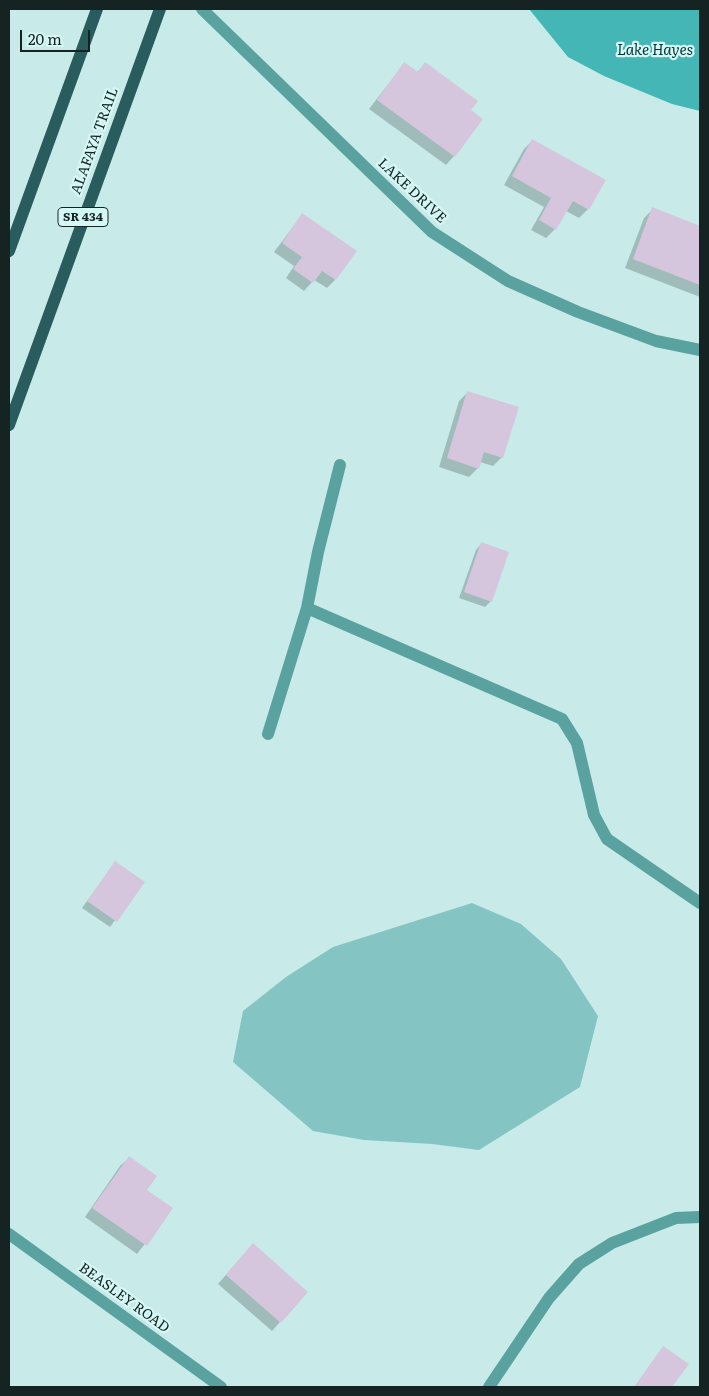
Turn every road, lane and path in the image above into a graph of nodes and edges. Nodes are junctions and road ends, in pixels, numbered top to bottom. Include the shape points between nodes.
1 (97, 9) edge
2 (160, 9) edge
3 (202, 9) edge
4 (9, 251) edge
5 (700, 350) edge
6 (9, 425) edge
7 (340, 465) dead end
8 (307, 608) junction
9 (268, 734) dead end
10 (700, 903) edge
11 (700, 1218) edge
12 (9, 1234) edge
13 (222, 1387) edge
14 (490, 1387) edge

1 - 4 main road
2 - 6 main road, ALAFAYA TRAIL / SR 434
3 - 5 street, LAKE DRIVE via 432,232 508,281 578,312 656,341
7 - 8 street
8 - 9 street
8 - 10 street via 562,719 577,743 594,816 607,839
11 - 14 street via 676,1218 612,1243 579,1264 550,1298
12 - 13 street, BEASLEY ROAD

